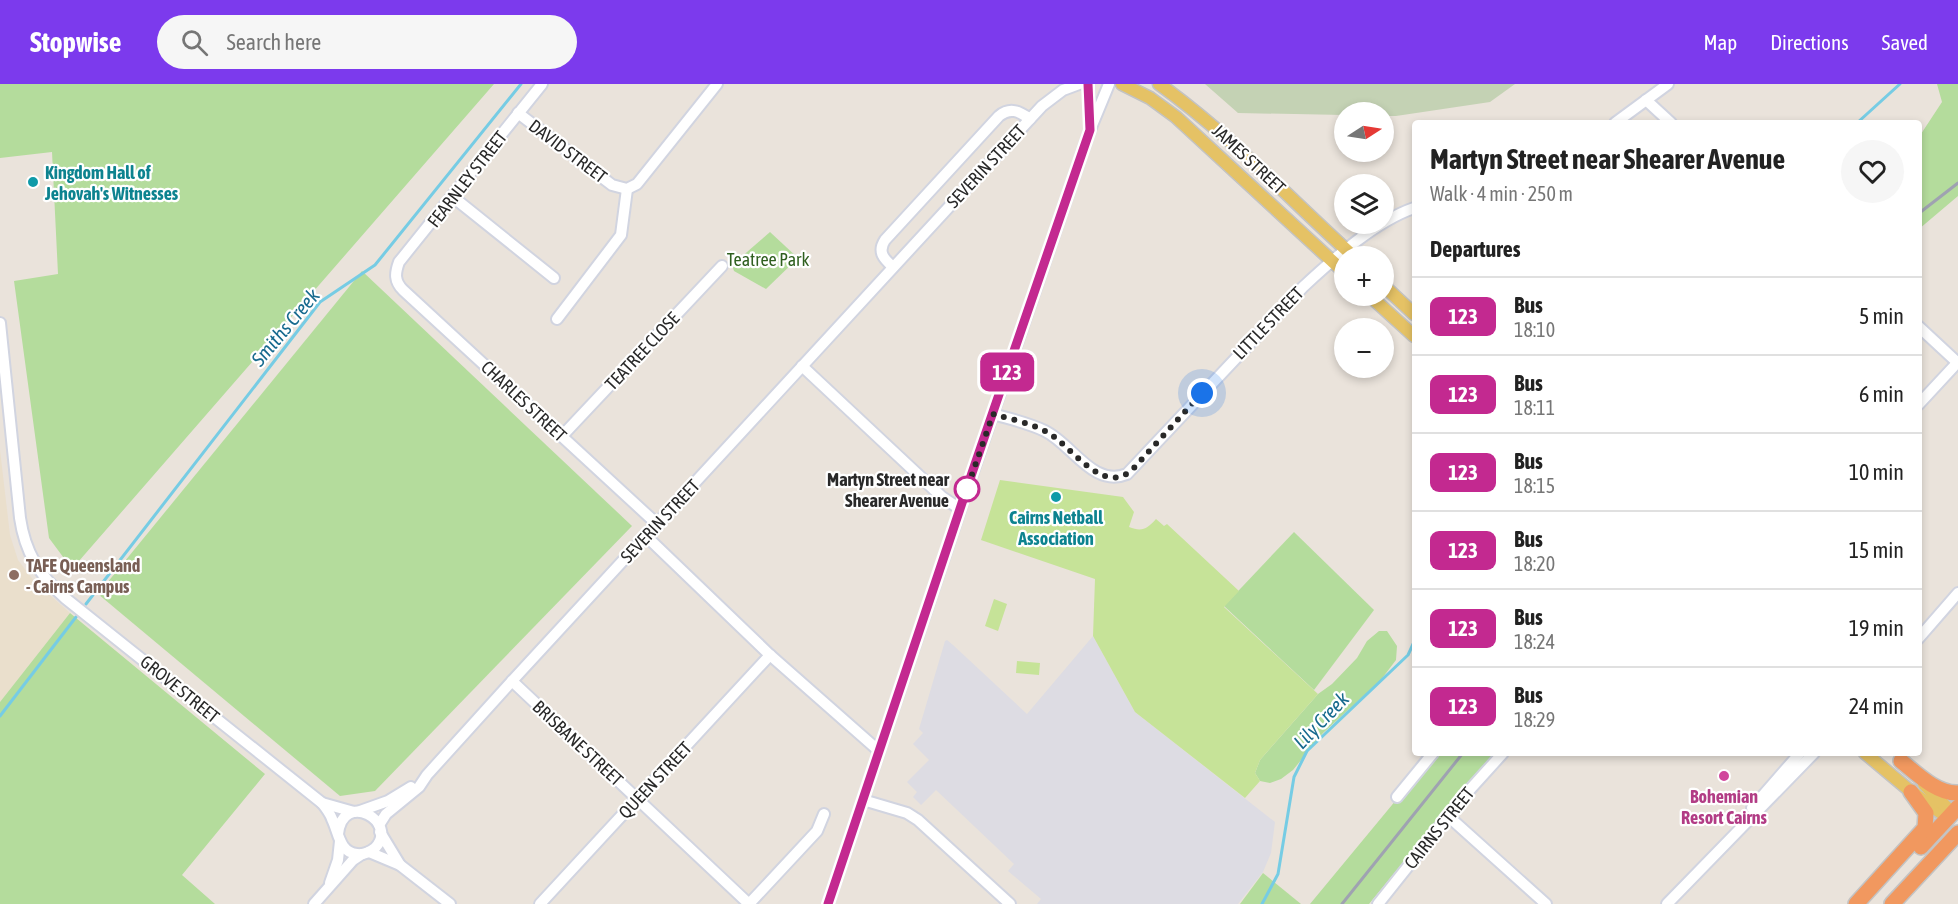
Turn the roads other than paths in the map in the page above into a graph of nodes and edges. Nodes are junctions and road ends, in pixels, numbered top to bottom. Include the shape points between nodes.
1 (542, 84) edge
2 (717, 84) edge
3 (1056, 84) edge
4 (1079, 84) edge
5 (1088, 84) edge
6 (1109, 84) edge
7 (1122, 84) edge
8 (1159, 84) edge
9 (1668, 84) edge
10 (1646, 100) junction
11 (1042, 106) junction
12 (518, 113) junction
13 (1030, 119) junction
14 (1619, 120) edge
15 (1668, 120) edge
16 (1090, 130) junction
17 (623, 189) junction
18 (453, 197) junction
19 (1412, 209) edge
20 (1342, 246) edge
21 (1359, 246) edge
22 (1332, 261) joint
23 (722, 266) dead end
24 (893, 267) junction
25 (395, 275) joint
26 (554, 278) dead end
27 (1394, 295) edge
28 (1381, 306) edge
29 (1412, 312) edge
30 (557, 319) dead end
31 (0, 323) edge
32 (1922, 330) edge
33 (1412, 334) edge
34 (1958, 362) edge
35 (802, 366) junction
36 (1922, 401) edge
37 (993, 414) junction
38 (562, 436) junction
39 (960, 509) junction
40 (657, 524) junction
41 (646, 536) junction
42 (1958, 592) edge
43 (1922, 624) edge
44 (1922, 634) edge
45 (770, 655) junction
46 (512, 681) junction
47 (879, 751) junction
48 (1431, 756) edge
49 (1500, 756) edge
50 (1797, 756) edge
51 (1811, 756) edge
52 (1869, 756) edge
53 (1897, 757) edge
54 (427, 775) junction
55 (1911, 792) junction
56 (1958, 793) edge
57 (1397, 797) dead end
58 (638, 798) junction
59 (863, 800) junction
60 (322, 803) junction
61 (357, 812) junction
62 (824, 814) dead end
63 (1448, 816) junction
64 (1955, 817) edge
65 (379, 829) junction
66 (1958, 833) edge
67 (339, 837) junction
68 (1724, 843) junction
69 (365, 853) junction
70 (400, 865) junction
71 (329, 886) junction
72 (315, 904) edge
73 (450, 904) edge
74 (540, 904) edge
75 (749, 904) edge
76 (828, 904) edge
77 (1010, 904) edge
78 (1378, 904) edge
79 (1546, 904) edge
80 (1667, 904) edge
81 (1856, 904) edge
82 (1869, 904) edge
83 (1892, 904) edge

1 - 12 street, FEARNLEY STREET
2 - 17 street via 637,184
3 - 11 street, SEVERIN STREET
4 - 11 street, SEVERIN STREET via 1063,90
5 - 16 street
6 - 16 street
7 - 22 main road, JAMES STREET via 1176,117
8 - 20 main road, JAMES STREET via 1268,174
9 - 10 street
10 - 14 street
10 - 15 street
11 - 13 street, SEVERIN STREET
12 - 17 street, DAVID STREET
12 - 18 street, FEARNLEY STREET
13 - 24 street, SEVERIN STREET
13 - 24 street, SEVERIN STREET via 1009,110 991,124 885,240 882,256
16 - 37 street
17 - 30 street via 621,235
18 - 25 street, FEARNLEY STREET via 399,262
18 - 26 street
19 - 21 street, LITTLE STREET via 1392,218
22 - 37 street, LITTLE STREET via 1303,286 1133,469 1119,477 1097,473 1047,432
23 - 38 street, TEATREE CLOSE
24 - 35 street, SEVERIN STREET
25 - 38 street, CHARLES STREET via 403,290
27 - 29 main road
28 - 33 main road
31 - 60 street, GROVE STREET via 21,530 40,572 65,598
32 - 34 street
34 - 36 street
35 - 39 street via 942,497
35 - 40 street, SEVERIN STREET
37 - 39 street
38 - 40 street, CHARLES STREET
39 - 47 street
40 - 41 street, SEVERIN STREET
41 - 45 street
41 - 46 street, SEVERIN STREET
42 - 43 street
42 - 44 street
45 - 47 street
45 - 58 street, QUEEN STREET
46 - 54 street, SEVERIN STREET
46 - 58 street, BRISBANE STREET
47 - 59 street
48 - 57 street
49 - 63 street, CAIRNS STREET
50 - 68 street
51 - 68 street
52 - 55 main road
53 - 56 highway via 1932,784 1948,793
53 - 64 main road
54 - 61 street, SEVERIN STREET via 399,795
54 - 65 street, SEVERIN STREET via 419,787 386,814
55 - 64 main road
55 - 81 highway via 1926,813 1925,828
58 - 74 street, QUEEN STREET
58 - 75 street, BRISBANE STREET
59 - 76 street
59 - 77 street via 918,820
60 - 61 street, GROVE STREET
60 - 67 street, GROVE STREET
61 - 65 street via 374,817
61 - 67 street via 342,820
62 - 75 street via 816,831
63 - 78 street, CAIRNS STREET
63 - 79 street
64 - 82 highway
65 - 69 street via 378,842
65 - 70 street
66 - 83 highway
67 - 69 street via 349,852
67 - 71 street via 338,860
68 - 80 street
69 - 70 street
69 - 71 street
70 - 73 street
71 - 72 street

